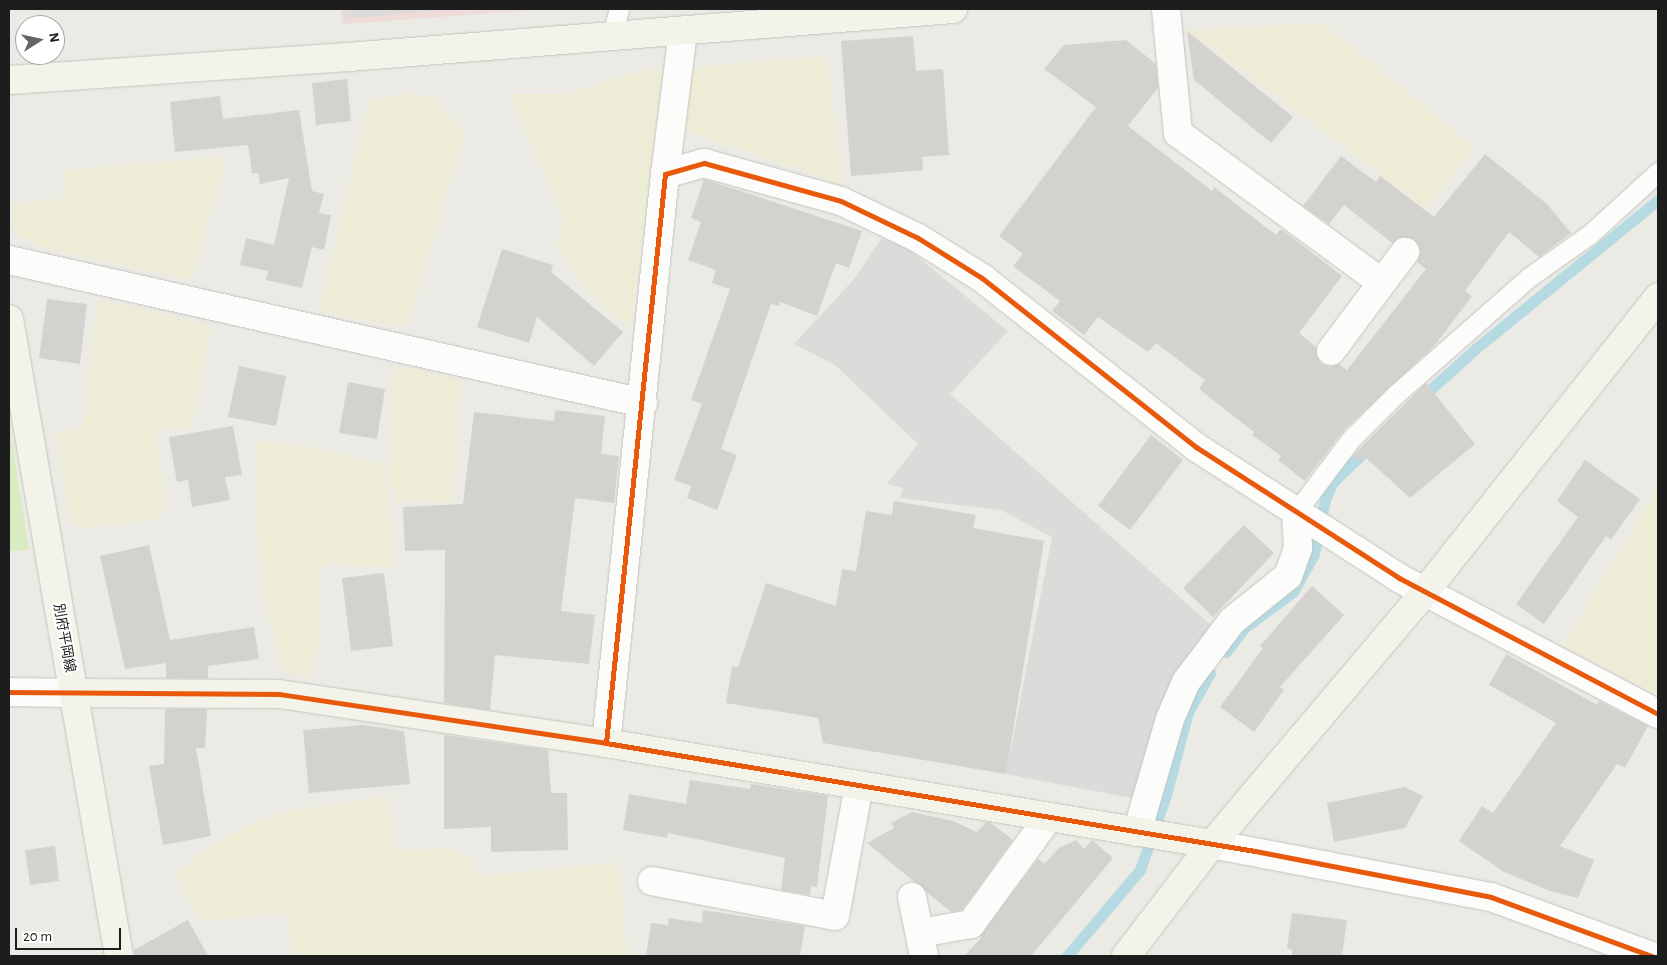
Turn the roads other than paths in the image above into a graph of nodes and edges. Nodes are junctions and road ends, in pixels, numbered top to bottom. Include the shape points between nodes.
1 (619, 9) edge
2 (953, 9) edge
3 (1166, 9) edge
4 (683, 31) junction
5 (612, 35) junction
6 (9, 80) edge
7 (1658, 172) edge
8 (666, 174) junction
9 (1405, 252) dead end
10 (9, 260) edge
11 (1382, 283) junction
12 (1658, 297) edge
13 (9, 319) edge
14 (1331, 351) dead end
15 (643, 403) junction
16 (1296, 512) junction
17 (1423, 594) junction
18 (9, 692) edge
19 (74, 693) junction
20 (1658, 714) edge
21 (606, 743) junction
22 (859, 785) junction
23 (1050, 817) junction
24 (1137, 832) junction
25 (1212, 844) junction
26 (652, 881) dead end
27 (912, 897) dead end
28 (922, 945) edge
29 (119, 956) edge
30 (1126, 956) edge
31 (1651, 956) edge

1 - 5 lane
2 - 4 street
3 - 11 street via 1178,133
4 - 5 street
4 - 8 street
5 - 6 street
7 - 16 lane via 1590,234 1528,278 1396,394 1350,439
8 - 15 street via 652,284
8 - 16 street via 704,163 841,201 918,238 982,278 1196,447
9 - 11 street
10 - 15 street
11 - 14 street
12 - 17 street
13 - 19 street, 別府平岡線
15 - 21 street
16 - 17 street
16 - 24 street via 1298,548 1288,576 1232,621 1186,682 1170,719
17 - 20 street
17 - 25 street
18 - 19 street
19 - 21 street via 279,694
19 - 29 street, 別府平岡線
21 - 22 street
22 - 23 street
22 - 26 street via 835,916
23 - 24 street
23 - 28 street via 971,924
24 - 25 street
25 - 30 street
25 - 31 street via 1490,897
27 - 28 street

